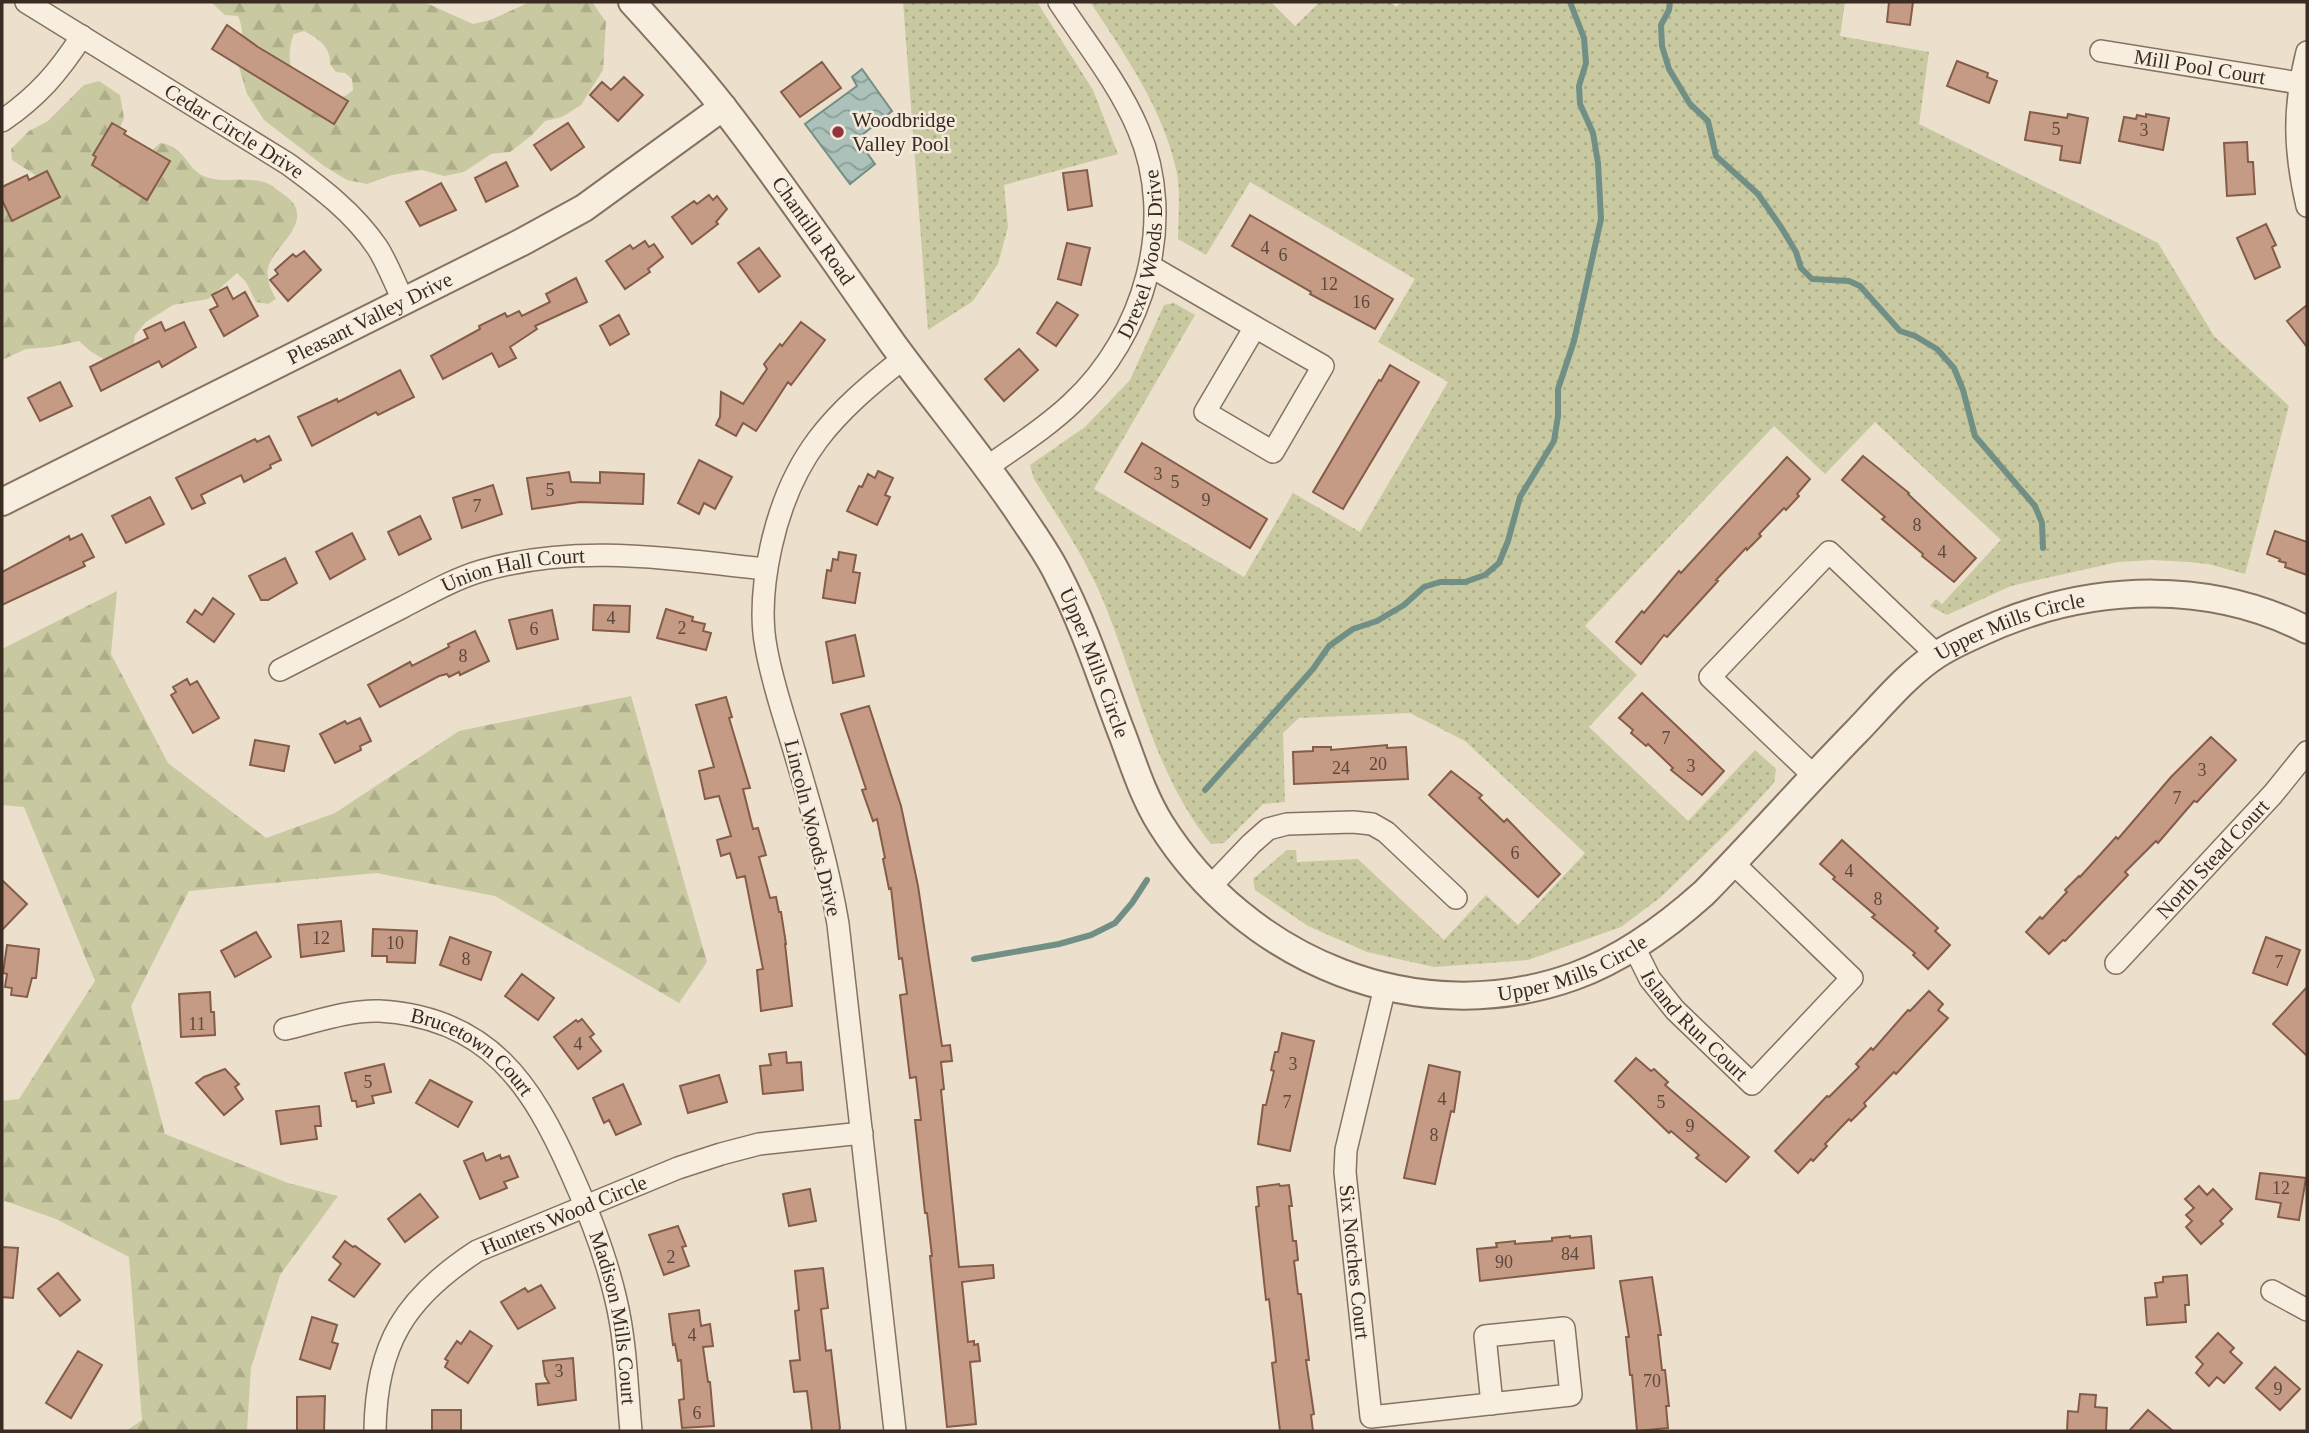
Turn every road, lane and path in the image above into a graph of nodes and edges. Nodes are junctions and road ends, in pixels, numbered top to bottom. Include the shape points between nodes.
1 (26, 2) edge
2 (632, 2) edge
3 (1059, 2) edge
4 (82, 36) junction
5 (2101, 51) dead end
6 (2307, 52) edge
7 (2299, 83) junction
8 (723, 107) junction
9 (2, 121) edge
10 (2307, 205) edge
11 (1150, 266) junction
12 (404, 302) junction
13 (1255, 327) junction
14 (904, 358) junction
15 (986, 468) junction
16 (2, 502) edge
17 (766, 569) junction
18 (2307, 631) edge
19 (1937, 655) junction
20 (280, 670) dead end
21 (2307, 752) edge
22 (1814, 776) junction
23 (1733, 863) junction
24 (1209, 888) junction
25 (1457, 898) dead end
26 (1634, 947) junction
27 (2116, 963) dead end
28 (1385, 987) junction
29 (285, 1029) dead end
30 (862, 1133) junction
31 (586, 1206) junction
32 (2272, 1291) dead end
33 (2307, 1310) edge
34 (1492, 1404) junction
35 (375, 1431) edge
36 (631, 1431) edge
37 (895, 1431) edge

1 - 4 street, Cedar Circle Drive
2 - 8 street, Chantilla Road
3 - 11 street, Drexel Woods Drive via 1138,130 1154,197
4 - 9 street via 40,92
4 - 12 street, Cedar Circle Drive via 321,188 377,248
5 - 7 street, Mill Pool Court
6 - 7 street
7 - 10 street via 2297,165
8 - 12 street, Pleasant Valley Drive via 584,208
8 - 14 street, Chantilla Road
11 - 13 street
11 - 15 street, Drexel Woods Drive via 1125,334 1091,384 1045,426
12 - 16 street, Pleasant Valley Drive
13 - 13 street via 1323,366 1273,452 1205,412
14 - 15 street, Chantilla Road
14 - 17 street, Lincoln Woods Drive via 844,407 803,459 778,516
15 - 24 street, Upper Mills Circle via 1058,573 1143,792
17 - 20 street, Union Hall Court via 618,554 516,563 446,585
17 - 30 street, Lincoln Woods Drive via 766,646 829,873
18 - 19 street, Upper Mills Circle via 2289,621 2199,595 2144,593 2058,604 1975,634
19 - 22 street, Upper Mills Circle via 1896,690
19 - 22 street via 1829,552 1710,677
21 - 27 street, North Stead Court
22 - 23 street, Upper Mills Circle
23 - 26 street, Upper Mills Circle via 1676,918
23 - 26 street, Island Run Court via 1852,978 1752,1084 1675,1010 1650,979
24 - 25 street via 1269,829 1353,822 1372,824 1386,832
24 - 28 street, Upper Mills Circle via 1253,925 1308,958
26 - 28 street, Upper Mills Circle via 1576,976 1508,991 1450,996
28 - 34 street, Six Notches Court via 1346,1150 1345,1172 1371,1417
29 - 31 street, Brucetown Court via 377,1011 442,1024 471,1038 494,1052 537,1104
30 - 31 street, Hunters Wood Circle via 759,1144 721,1154
30 - 37 street, Lincoln Woods Drive
31 - 35 street, Hunters Wood Circle via 477,1251 432,1284 411,1307 382,1363 375,1396
31 - 36 street, Madison Mills Court via 617,1302
32 - 33 street
34 - 34 street, Six Notches Court via 1571,1395 1564,1328 1485,1336

